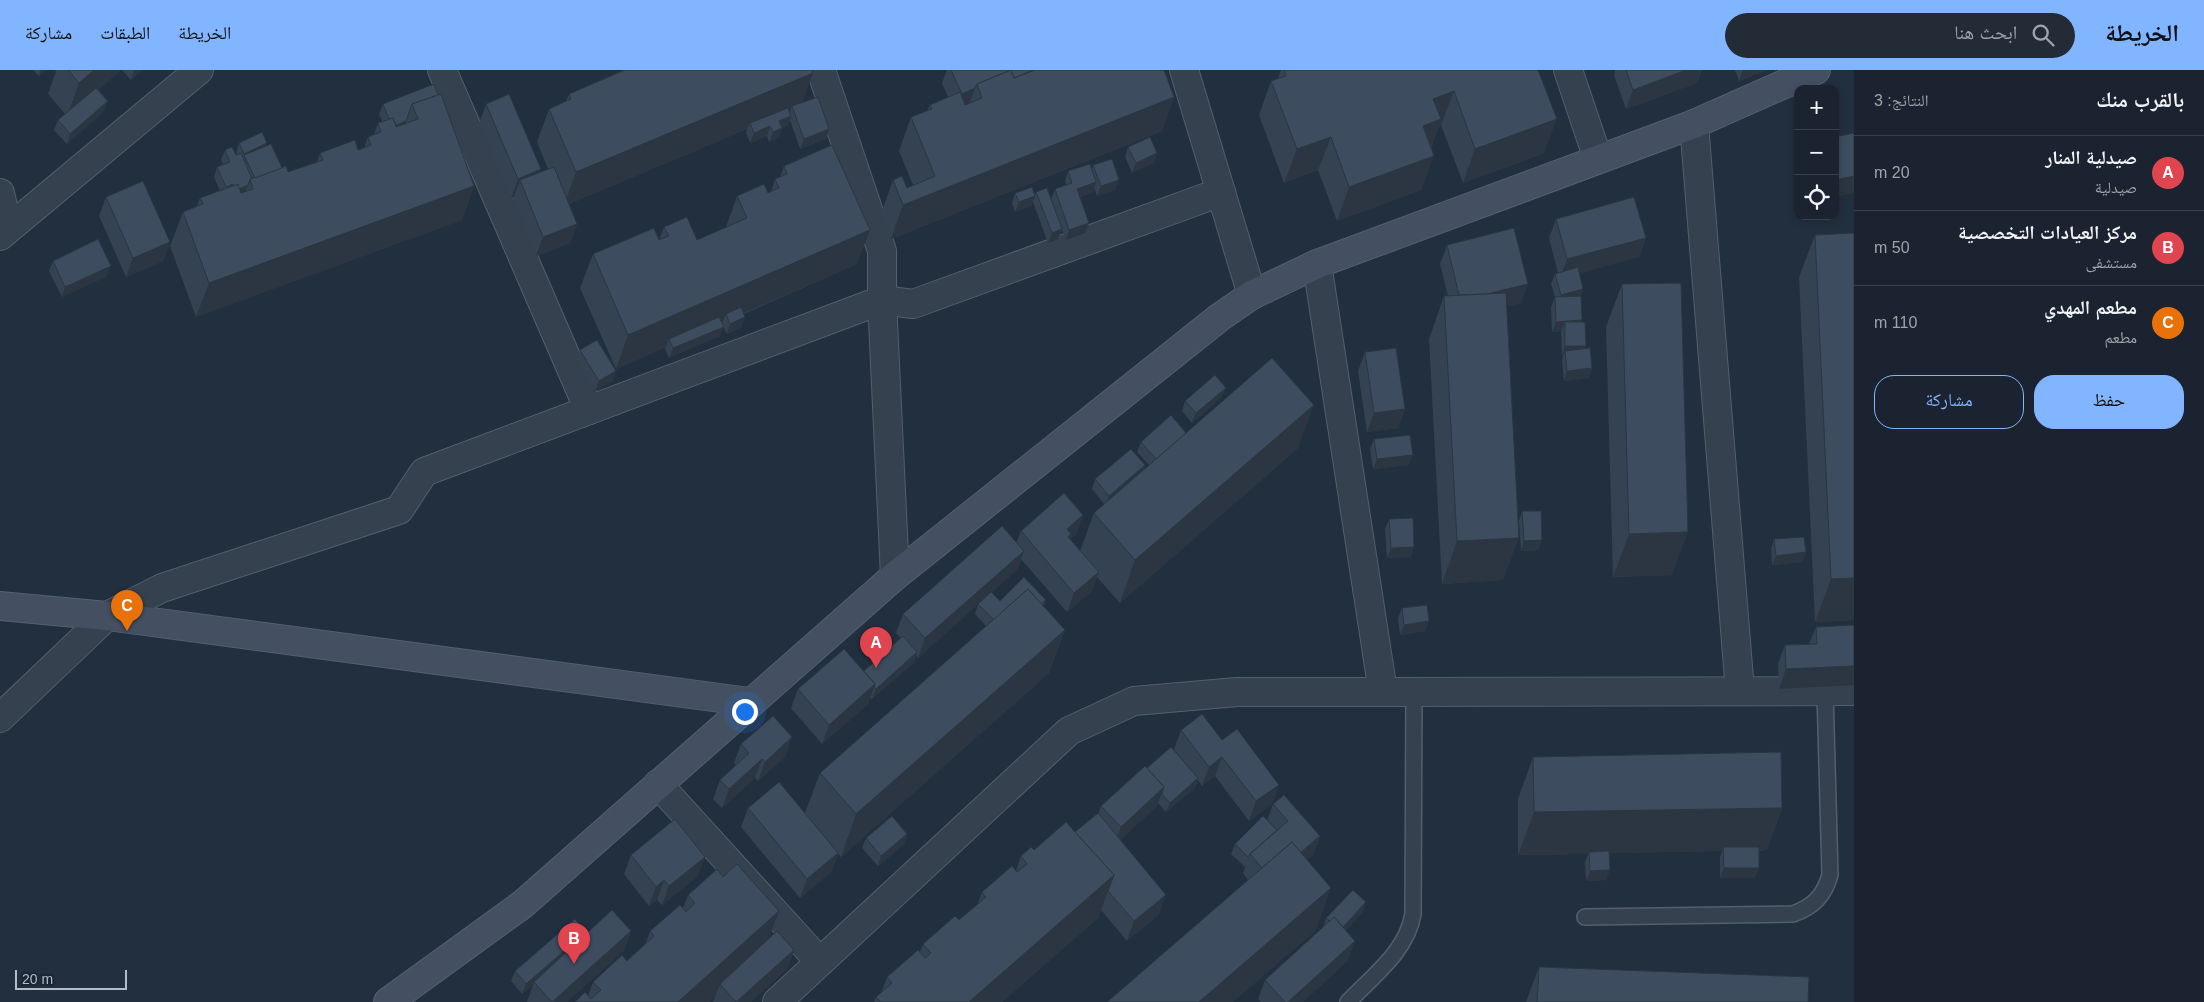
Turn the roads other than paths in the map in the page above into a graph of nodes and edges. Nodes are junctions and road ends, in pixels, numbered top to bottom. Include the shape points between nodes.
1 (199, 70) edge
2 (442, 70) edge
3 (821, 70) edge
4 (1184, 70) edge
5 (1568, 70) edge
6 (1816, 70) edge
7 (1694, 124) junction
8 (1598, 159) junction
9 (1221, 192) junction
10 (0, 193) edge
11 (4, 232) edge
12 (1317, 264) junction
13 (1252, 295) junction
14 (882, 300) junction
15 (589, 410) junction
16 (895, 576) junction
17 (0, 606) edge
18 (107, 616) junction
19 (1740, 691) junction
20 (1824, 691) junction
21 (1854, 691) edge
22 (1383, 692) junction
23 (1414, 692) junction
24 (750, 702) junction
25 (0, 718) edge
26 (658, 784) junction
27 (1585, 917) dead end
28 (820, 962) junction
29 (388, 1002) edge
30 (777, 1002) edge
31 (1348, 1002) edge

1 - 11 street
2 - 15 street
3 - 14 street via 882,251
4 - 9 street
5 - 8 street
6 - 7 street
7 - 8 street
7 - 19 street
8 - 12 street
9 - 13 street
9 - 14 street via 913,304
10 - 11 street
12 - 13 street
12 - 22 street
13 - 16 street via 1220,317
14 - 15 street
14 - 16 street
15 - 18 street via 424,472 399,510 162,588
16 - 24 street
17 - 18 street
18 - 24 street
18 - 25 street
19 - 20 street
19 - 23 street
20 - 21 street
20 - 27 lane via 1830,875 1815,903 1793,914
22 - 23 street
22 - 28 street via 1236,692 1134,701 1069,731
23 - 31 lane via 1411,927 1395,954
24 - 26 street
26 - 28 street
26 - 29 street via 523,904
28 - 30 street

